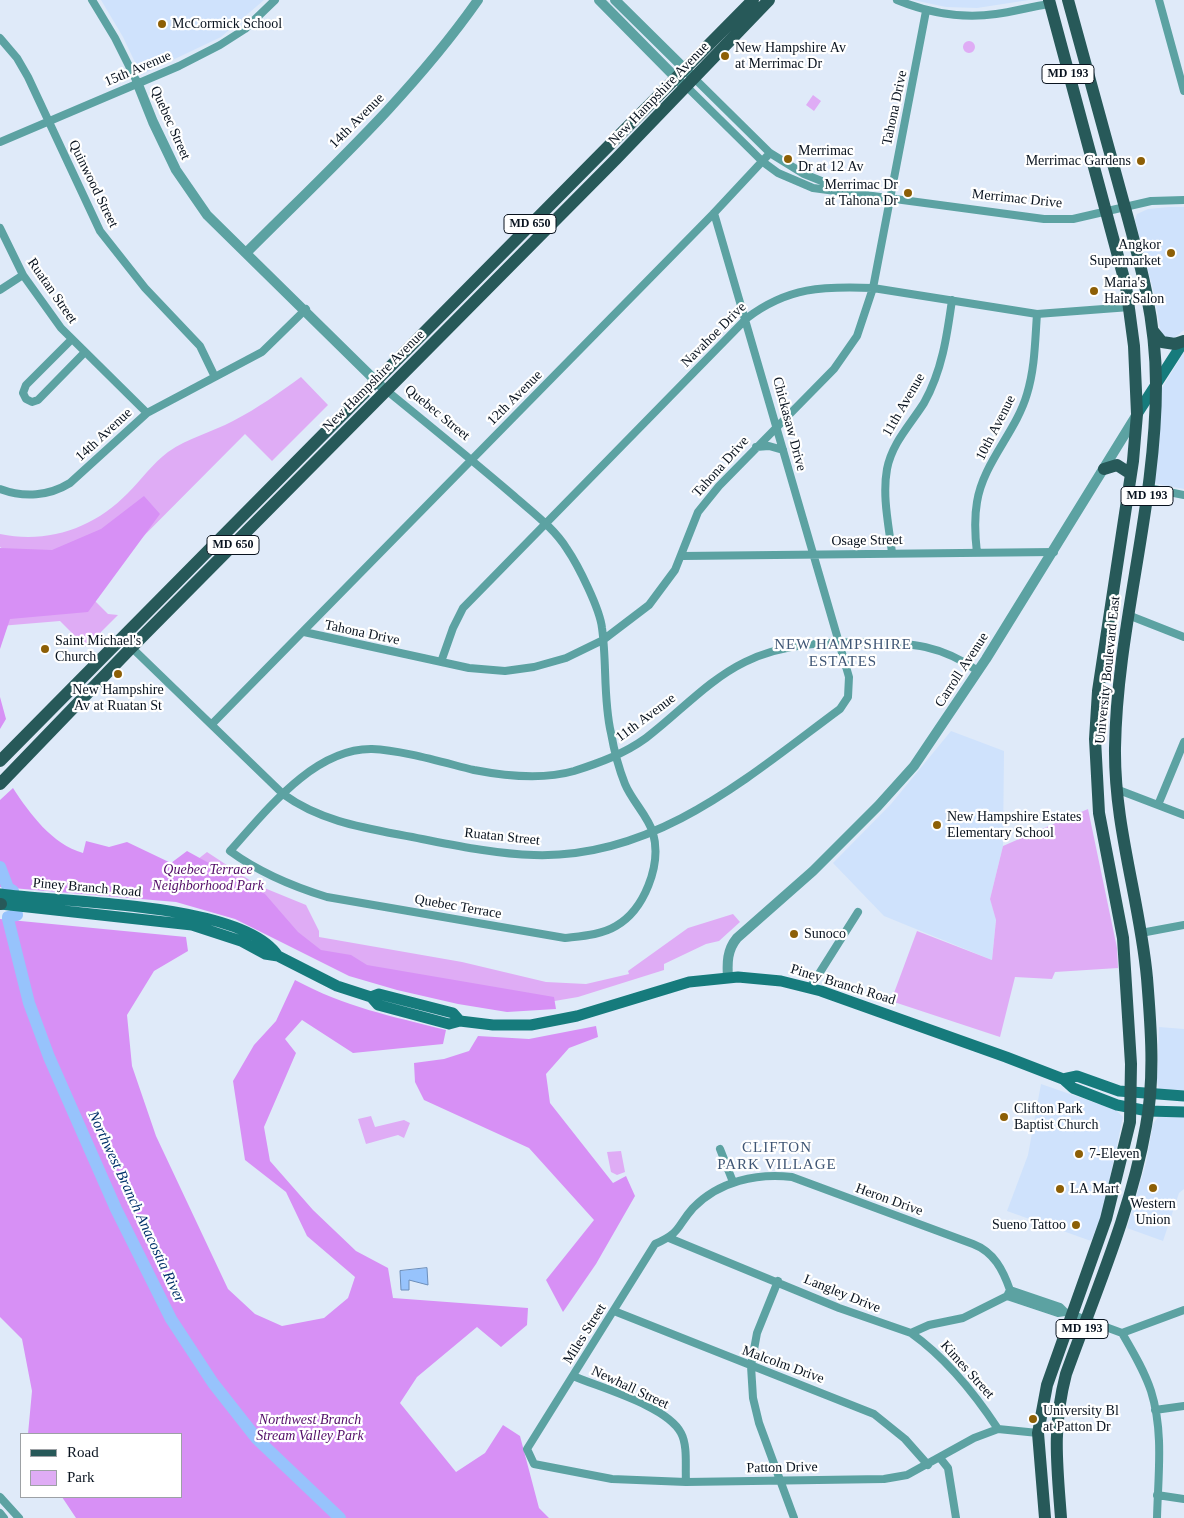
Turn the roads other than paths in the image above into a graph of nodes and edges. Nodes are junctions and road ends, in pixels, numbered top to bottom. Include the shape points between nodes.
1 (92, 0) edge
2 (275, 0) edge
3 (478, 0) edge
4 (599, 0) edge
5 (615, 0) edge
6 (753, 0) edge
7 (769, 0) edge
8 (898, 0) edge
9 (1068, 0) edge
10 (1159, 0) edge
11 (1049, 2) edge
12 (926, 11) junction
13 (1072, 14) junction
14 (0, 38) edge
15 (679, 73) junction
16 (137, 82) junction
17 (690, 82) junction
18 (1184, 91) edge
19 (49, 121) junction
20 (0, 142) edge
21 (770, 153) junction
22 (763, 162) junction
23 (845, 191) junction
24 (889, 197) junction
25 (1184, 200) edge
26 (1125, 206) junction
27 (1105, 210) junction
28 (714, 213) junction
29 (0, 228) edge
30 (246, 253) junction
31 (23, 275) junction
32 (873, 288) junction
33 (0, 290) edge
34 (952, 300) junction
35 (1130, 307) junction
36 (306, 309) junction
37 (1037, 314) junction
38 (747, 318) junction
39 (1153, 332) junction
40 (72, 339) junction
41 (1184, 341) edge
42 (84, 352) junction
43 (215, 377) junction
44 (1156, 385) junction
45 (381, 386) junction
46 (147, 413) junction
47 (1137, 414) junction
48 (777, 425) junction
49 (756, 447) junction
50 (783, 450) junction
51 (472, 459) junction
52 (1104, 469) junction
53 (1131, 474) junction
54 (1149, 488) junction
55 (0, 489) edge
56 (1184, 494) edge
57 (546, 524) junction
58 (977, 552) junction
59 (1054, 552) junction
60 (892, 553) junction
61 (814, 555) junction
62 (682, 556) junction
63 (1128, 615) junction
64 (304, 632) junction
65 (1184, 637) edge
66 (122, 638) junction
67 (603, 640) junction
68 (839, 642) junction
69 (132, 647) junction
70 (441, 662) junction
71 (978, 671) junction
72 (213, 723) junction
73 (1184, 742) edge
74 (617, 755) junction
75 (0, 760) edge
76 (0, 784) edge
77 (1115, 789) junction
78 (284, 794) junction
79 (1158, 805) junction
80 (1184, 816) edge
81 (251, 828) joint
82 (653, 833) junction
83 (0, 901) edge
84 (858, 912) dead end
85 (1184, 925) edge
86 (1141, 933) junction
87 (728, 978) junction
88 (810, 988) junction
89 (1063, 1079) junction
90 (1132, 1093) junction
91 (1150, 1094) junction
92 (1184, 1096) edge
93 (1131, 1108) junction
94 (1148, 1111) junction
95 (1184, 1112) edge
96 (720, 1149) dead end
97 (734, 1182) junction
98 (669, 1238) junction
99 (778, 1281) junction
100 (1008, 1293) junction
101 (1184, 1310) edge
102 (614, 1311) junction
103 (1068, 1313) junction
104 (1085, 1320) junction
105 (912, 1333) junction
106 (1122, 1333) junction
107 (751, 1366) junction
108 (574, 1376) junction
109 (1184, 1406) edge
110 (1155, 1410) junction
111 (998, 1429) junction
112 (1038, 1433) junction
113 (527, 1449) joint
114 (940, 1458) junction
115 (928, 1465) junction
116 (781, 1480) junction
117 (686, 1482) junction
118 (1157, 1495) junction
119 (0, 1497) edge
120 (1184, 1499) edge
121 (0, 1513) edge
122 (4, 1518) edge
123 (19, 1518) edge
124 (794, 1518) edge
125 (956, 1518) edge
126 (1045, 1518) edge
127 (1061, 1518) edge
128 (1156, 1518) edge

1 - 16 street, Quebec Street
2 - 16 street, 15th Avenue via 236,36 178,66
3 - 30 street, 14th Avenue via 400,98
4 - 15 street, Merrimac Drive
5 - 15 street, Merrimac Drive
6 - 15 main road, New Hampshire Avenue / MD 650
7 - 17 main road, New Hampshire Avenue / MD 650
8 - 12 street
9 - 13 main road, University Boulevard East / MD 193
10 - 18 street
11 - 12 street via 984,16
11 - 13 main road
11 - 27 main road, MD 193
12 - 24 street, Tahona Drive
13 - 26 main road, University Boulevard East / MD 193
14 - 19 street, Quinwood Street via 28,77
15 - 17 street, Merrimac Drive
15 - 45 main road, New Hampshire Avenue / MD 650
16 - 19 street, 15th Avenue
16 - 30 street, Quebec Street via 180,177 207,215
17 - 21 street, Merrimac Drive
17 - 22 street, Merrimac Drive
17 - 45 main road, New Hampshire Avenue / MD 650
19 - 20 street, 15th Avenue
19 - 43 street, Quinwood Street via 100,231 145,288 200,346
21 - 22 street, 12th Avenue
21 - 23 street, Merrimac Drive via 804,174
22 - 23 street, Merrimac Drive via 795,182 813,188
22 - 28 street, 12th Avenue
23 - 24 street, Merrimac Drive
24 - 27 street, Merrimac Drive via 1044,219 1073,219
24 - 32 street, Tahona Drive
25 - 26 street, Merrimac Drive via 1157,200
26 - 27 street, Merrimac Drive
26 - 39 main road, University Boulevard East / MD 193 via 1148,294
27 - 35 main road, MD 193
28 - 38 street, Chickasaw Drive
28 - 51 street, 12th Avenue
29 - 31 street, Ruatan Street
30 - 36 street, Quebec Street
31 - 33 street
31 - 40 street, Ruatan Street
32 - 34 street, Navahoe Drive
32 - 38 street, Navahoe Drive via 802,290 775,299
32 - 48 street, Tahona Drive via 857,336 847,353 807,398
34 - 37 street, Navahoe Drive
34 - 60 street, 11th Avenue via 940,368 924,402 894,446 887,470 885,499
35 - 37 street, Navahoe Drive
35 - 47 main road, MD 193
36 - 43 street, 14th Avenue via 262,352
36 - 45 street, Quebec Street
37 - 58 street, 10th Avenue via 1034,361 1027,394 1014,426 985,477 977,501
38 - 48 street, Chickasaw Drive
38 - 57 street, Navahoe Drive
39 - 41 main road via 1162,342 1175,344
39 - 44 main road, University Boulevard East / MD 193
40 - 42 street, Ruatan Street
40 - 42 street, Ruatan Street via 26,385 23,393 26,399 38,400
41 - 44 main road, Carroll Avenue
42 - 46 street, Ruatan Street
43 - 46 street, 14th Avenue
44 - 47 main road, Carroll Avenue
44 - 54 main road, University Boulevard East / MD 193
45 - 51 street, Quebec Street
45 - 66 main road, New Hampshire Avenue / MD 650
45 - 69 main road, New Hampshire Avenue / MD 650
46 - 55 street, 14th Avenue via 70,484 59,490 19,494
47 - 52 street, Carroll Avenue
47 - 53 main road, University Boulevard East / MD 193
48 - 49 street, Tahona Drive
48 - 50 street, Chickasaw Drive
49 - 50 street
49 - 62 street, Tahona Drive via 698,512
50 - 61 street, Chickasaw Drive
51 - 57 street, Quebec Street
51 - 64 street, 12th Avenue
52 - 53 main road via 1117,465
52 - 59 street, Carroll Avenue
53 - 90 main road, University Boulevard East / MD 193 via 1098,690 1095,764 1098,813 1123,938
54 - 56 street
54 - 63 main road, University Boulevard East / MD 193
57 - 67 street, Quebec Street via 567,548 585,582 602,626
57 - 70 street, Navahoe Drive via 463,608 452,628
58 - 59 street, Osage Street
58 - 60 street, Osage Street
59 - 71 street, Carroll Avenue
60 - 61 street, Osage Street
61 - 62 street, Osage Street
61 - 68 street, Chickasaw Drive
62 - 67 street, Tahona Drive via 649,605
63 - 65 street
63 - 77 main road, University Boulevard East / MD 193 via 1116,720
64 - 70 street, Tahona Drive
64 - 72 street, 12th Avenue
66 - 69 street, Ruatan Street
66 - 75 main road, New Hampshire Avenue / MD 650
67 - 70 street, Tahona Drive via 566,658 505,671
67 - 74 street, Quebec Street via 607,715
68 - 71 street, 11th Avenue via 922,645 961,659
68 - 74 street, 11th Avenue via 780,649 745,662 711,684 645,739
68 - 82 street, Ruatan Street via 850,686 840,710 720,797 694,814
69 - 72 street, Ruatan Street
69 - 76 main road, New Hampshire Avenue / MD 650
71 - 87 street, Carroll Avenue via 914,766 878,806 813,871 731,945
72 - 78 street, Ruatan Street
73 - 79 street
74 - 78 street, 11th Avenue via 571,772 534,776 493,774 373,749 349,750 318,764
74 - 82 street, Quebec Street via 625,784
77 - 79 street
77 - 86 main road, University Boulevard East / MD 193 via 1120,831
78 - 81 street, 11th Avenue
78 - 82 street, Ruatan Street via 314,813 345,824 461,846 534,855 587,852
79 - 80 street
81 - 82 street, Quebec Terrace via 230,850 290,886 326,897 565,938 594,935 616,927 634,912 652,876
83 - 87 main road, Piney Branch Road via 182,912 236,928 271,944 278,956 337,986 371,997 378,1005 449,1024 460,1021 531,1025 577,1016 669,987
84 - 88 street
85 - 86 street
86 - 91 main road, University Boulevard East / MD 193 via 1151,1035
87 - 88 main road, Piney Branch Road via 781,981
88 - 89 main road, Piney Branch Road
89 - 90 main road, Piney Branch Road via 1077,1076
89 - 93 main road, Piney Branch Road via 1072,1088
90 - 91 main road, Piney Branch Road
90 - 93 main road, University Boulevard East / MD 193
91 - 92 main road, Piney Branch Road
91 - 94 main road, University Boulevard East / MD 193
93 - 94 main road, Piney Branch Road
93 - 103 main road, University Boulevard East / MD 193 via 1126,1148 1106,1219
94 - 95 main road, Piney Branch Road
94 - 104 main road, University Boulevard East / MD 193 via 1134,1182
96 - 97 street
97 - 98 street, Heron Drive via 699,1202
97 - 100 street, Heron Drive via 770,1175 792,1177 974,1244 986,1249 997,1262
98 - 99 street, Langley Drive
98 - 102 street, Miles Street via 655,1244
99 - 105 street, Langley Drive via 839,1308
99 - 107 street via 757,1333
100 - 103 street via 1060,1307
100 - 105 street via 962,1318
101 - 106 street
102 - 107 street, Malcolm Drive
102 - 108 street, Miles Street
103 - 104 street
103 - 112 main road, University Boulevard East / MD 193 via 1047,1385
104 - 106 street
104 - 127 main road, University Boulevard East / MD 193 via 1058,1403 1056,1457
105 - 111 street, Kimes Street via 981,1403
106 - 110 street via 1142,1368
107 - 115 street, Malcolm Drive via 874,1414 905,1439
107 - 116 street via 759,1423
108 - 113 street, Miles Street
108 - 117 street, Newhall Street via 653,1408 674,1422 684,1440
109 - 110 street
110 - 118 street via 1160,1452
111 - 112 street, Patton Drive
111 - 114 street, Patton Drive via 974,1438
112 - 126 main road, University Boulevard East / MD 193
113 - 117 street, Patton Drive via 534,1464 547,1468 612,1479
114 - 115 street, Patton Drive
114 - 125 street via 948,1468
115 - 116 street, Patton Drive via 907,1475 884,1480
116 - 117 street, Patton Drive
116 - 124 street
118 - 120 street
118 - 128 street
119 - 123 street
121 - 122 street

